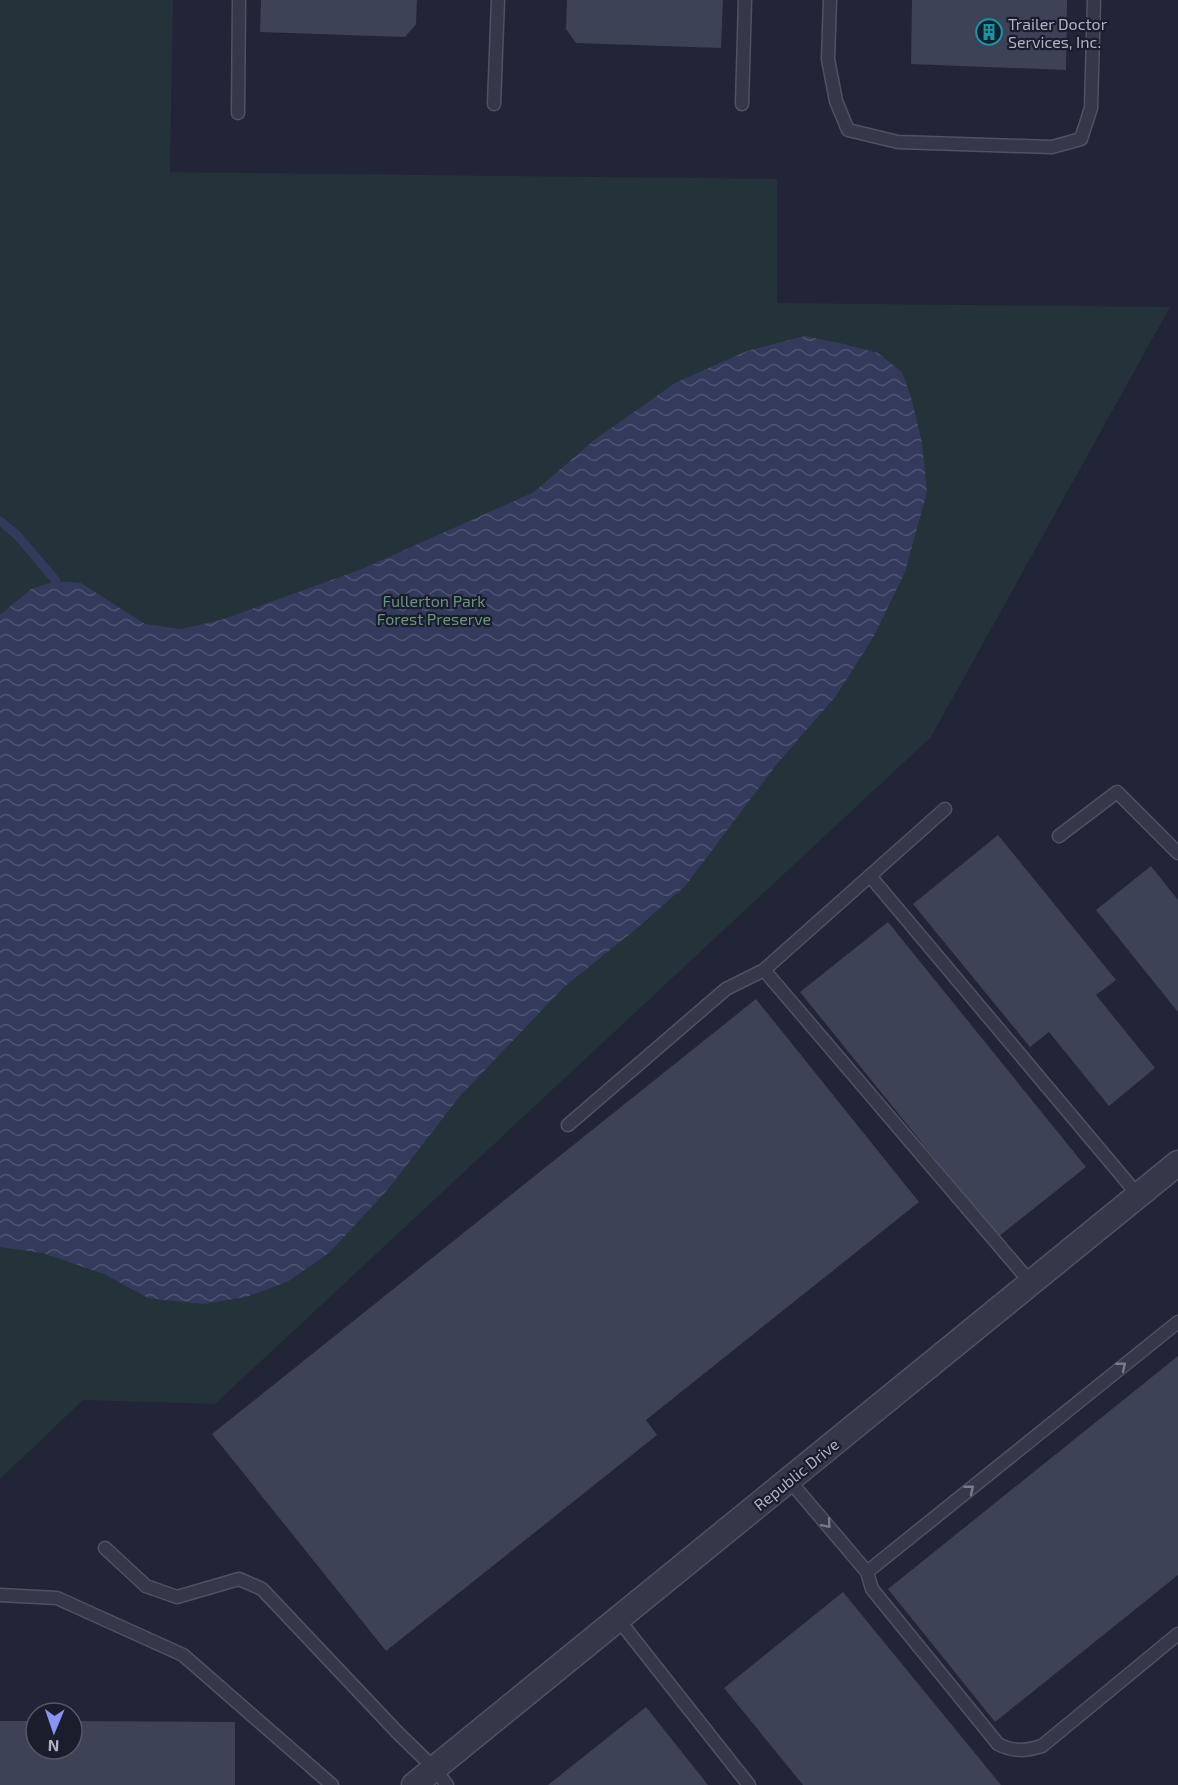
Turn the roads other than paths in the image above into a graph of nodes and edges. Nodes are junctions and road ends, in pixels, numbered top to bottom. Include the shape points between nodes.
1 (239, 0) edge
2 (498, 0) edge
3 (745, 0) edge
4 (830, 0) edge
5 (1094, 0) edge
6 (494, 104) dead end
7 (742, 104) dead end
8 (237, 113) dead end
9 (945, 809) dead end
10 (1059, 836) dead end
11 (1178, 854) edge
12 (870, 876) junction
13 (764, 970) junction
14 (568, 1125) dead end
15 (1178, 1162) edge
16 (1138, 1195) junction
17 (1031, 1283) junction
18 (1178, 1322) edge
19 (789, 1480) junction
20 (105, 1548) dead end
21 (867, 1572) junction
22 (0, 1595) edge
23 (618, 1619) junction
24 (1178, 1634) edge
25 (441, 1777) edge
26 (332, 1785) edge
27 (414, 1785) edge
28 (749, 1785) edge

1 - 8 lane
2 - 6 lane
3 - 7 lane
4 - 5 lane via 828,59 836,101 848,130 898,142 1052,147 1080,139 1091,108
9 - 12 lane
10 - 11 lane via 1117,792
12 - 13 lane
12 - 16 lane
13 - 14 lane via 726,989
13 - 17 lane
15 - 16 street, Republic Drive
16 - 17 street, Republic Drive
17 - 19 street, Republic Drive
21 -> 18 lane
19 -> 21 lane
19 - 23 street, Republic Drive
20 - 25 lane via 146,1586 177,1597 239,1579 262,1589
21 - 24 lane via 879,1598 998,1744 1011,1750 1042,1746
22 - 26 lane via 57,1598 183,1655
23 - 25 street, Republic Drive
23 - 28 lane
25 - 27 street, Republic Drive

